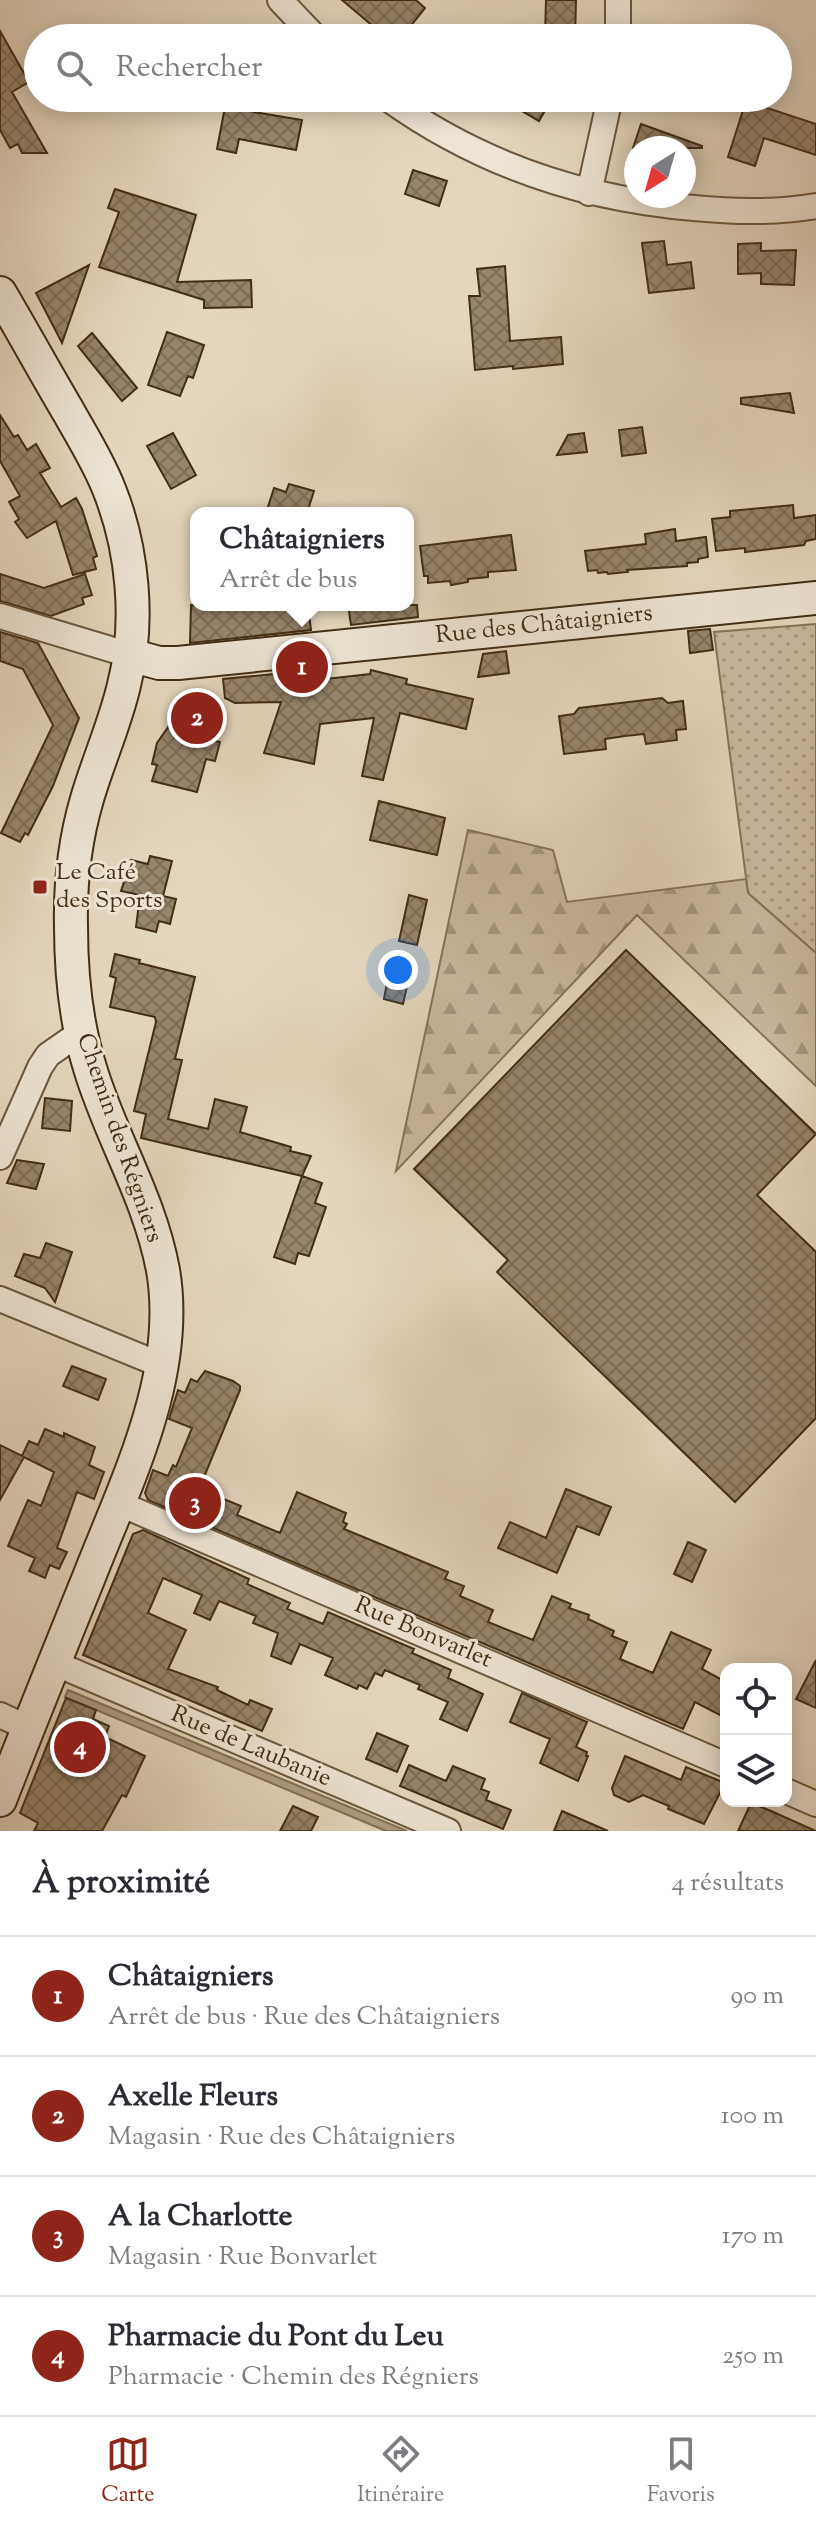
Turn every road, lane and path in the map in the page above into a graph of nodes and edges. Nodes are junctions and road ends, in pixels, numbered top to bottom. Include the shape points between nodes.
1 (280, 0) edge
2 (618, 0) edge
3 (303, 24) edge
4 (618, 24) edge
5 (406, 112) edge
6 (607, 112) edge
7 (589, 193) junction
8 (816, 206) edge
9 (0, 293) edge
10 (816, 598) edge
11 (0, 616) edge
12 (130, 655) junction
13 (81, 1032) junction
14 (0, 1157) edge
15 (0, 1299) edge
16 (161, 1365) junction
17 (118, 1503) junction
18 (54, 1663) junction
19 (14, 1722) edge
20 (720, 1762) edge
21 (792, 1794) edge
22 (0, 1800) edge
23 (816, 1804) edge
24 (448, 1831) edge

1 - 3 street
2 - 4 street
5 - 7 street via 485,156
6 - 7 street
7 - 8 street via 708,210
9 - 12 main road, Chemin des Régniers via 109,489 128,559
10 - 12 main road, Rue des Châtaigniers via 169,664
11 - 12 street
12 - 13 main road, Chemin des Régniers via 74,863 71,927
13 - 14 street via 40,1067
13 - 16 main road, Chemin des Régniers via 99,1093 153,1227 166,1299
15 - 16 street
16 - 17 main road, Chemin des Régniers
17 - 18 main road, Chemin des Régniers
17 - 20 street, Rue Bonvarlet
18 - 19 main road, Chemin des Régniers
18 - 24 street, Rue de Laubanie
19 - 22 main road, Chemin des Régniers
21 - 23 street

